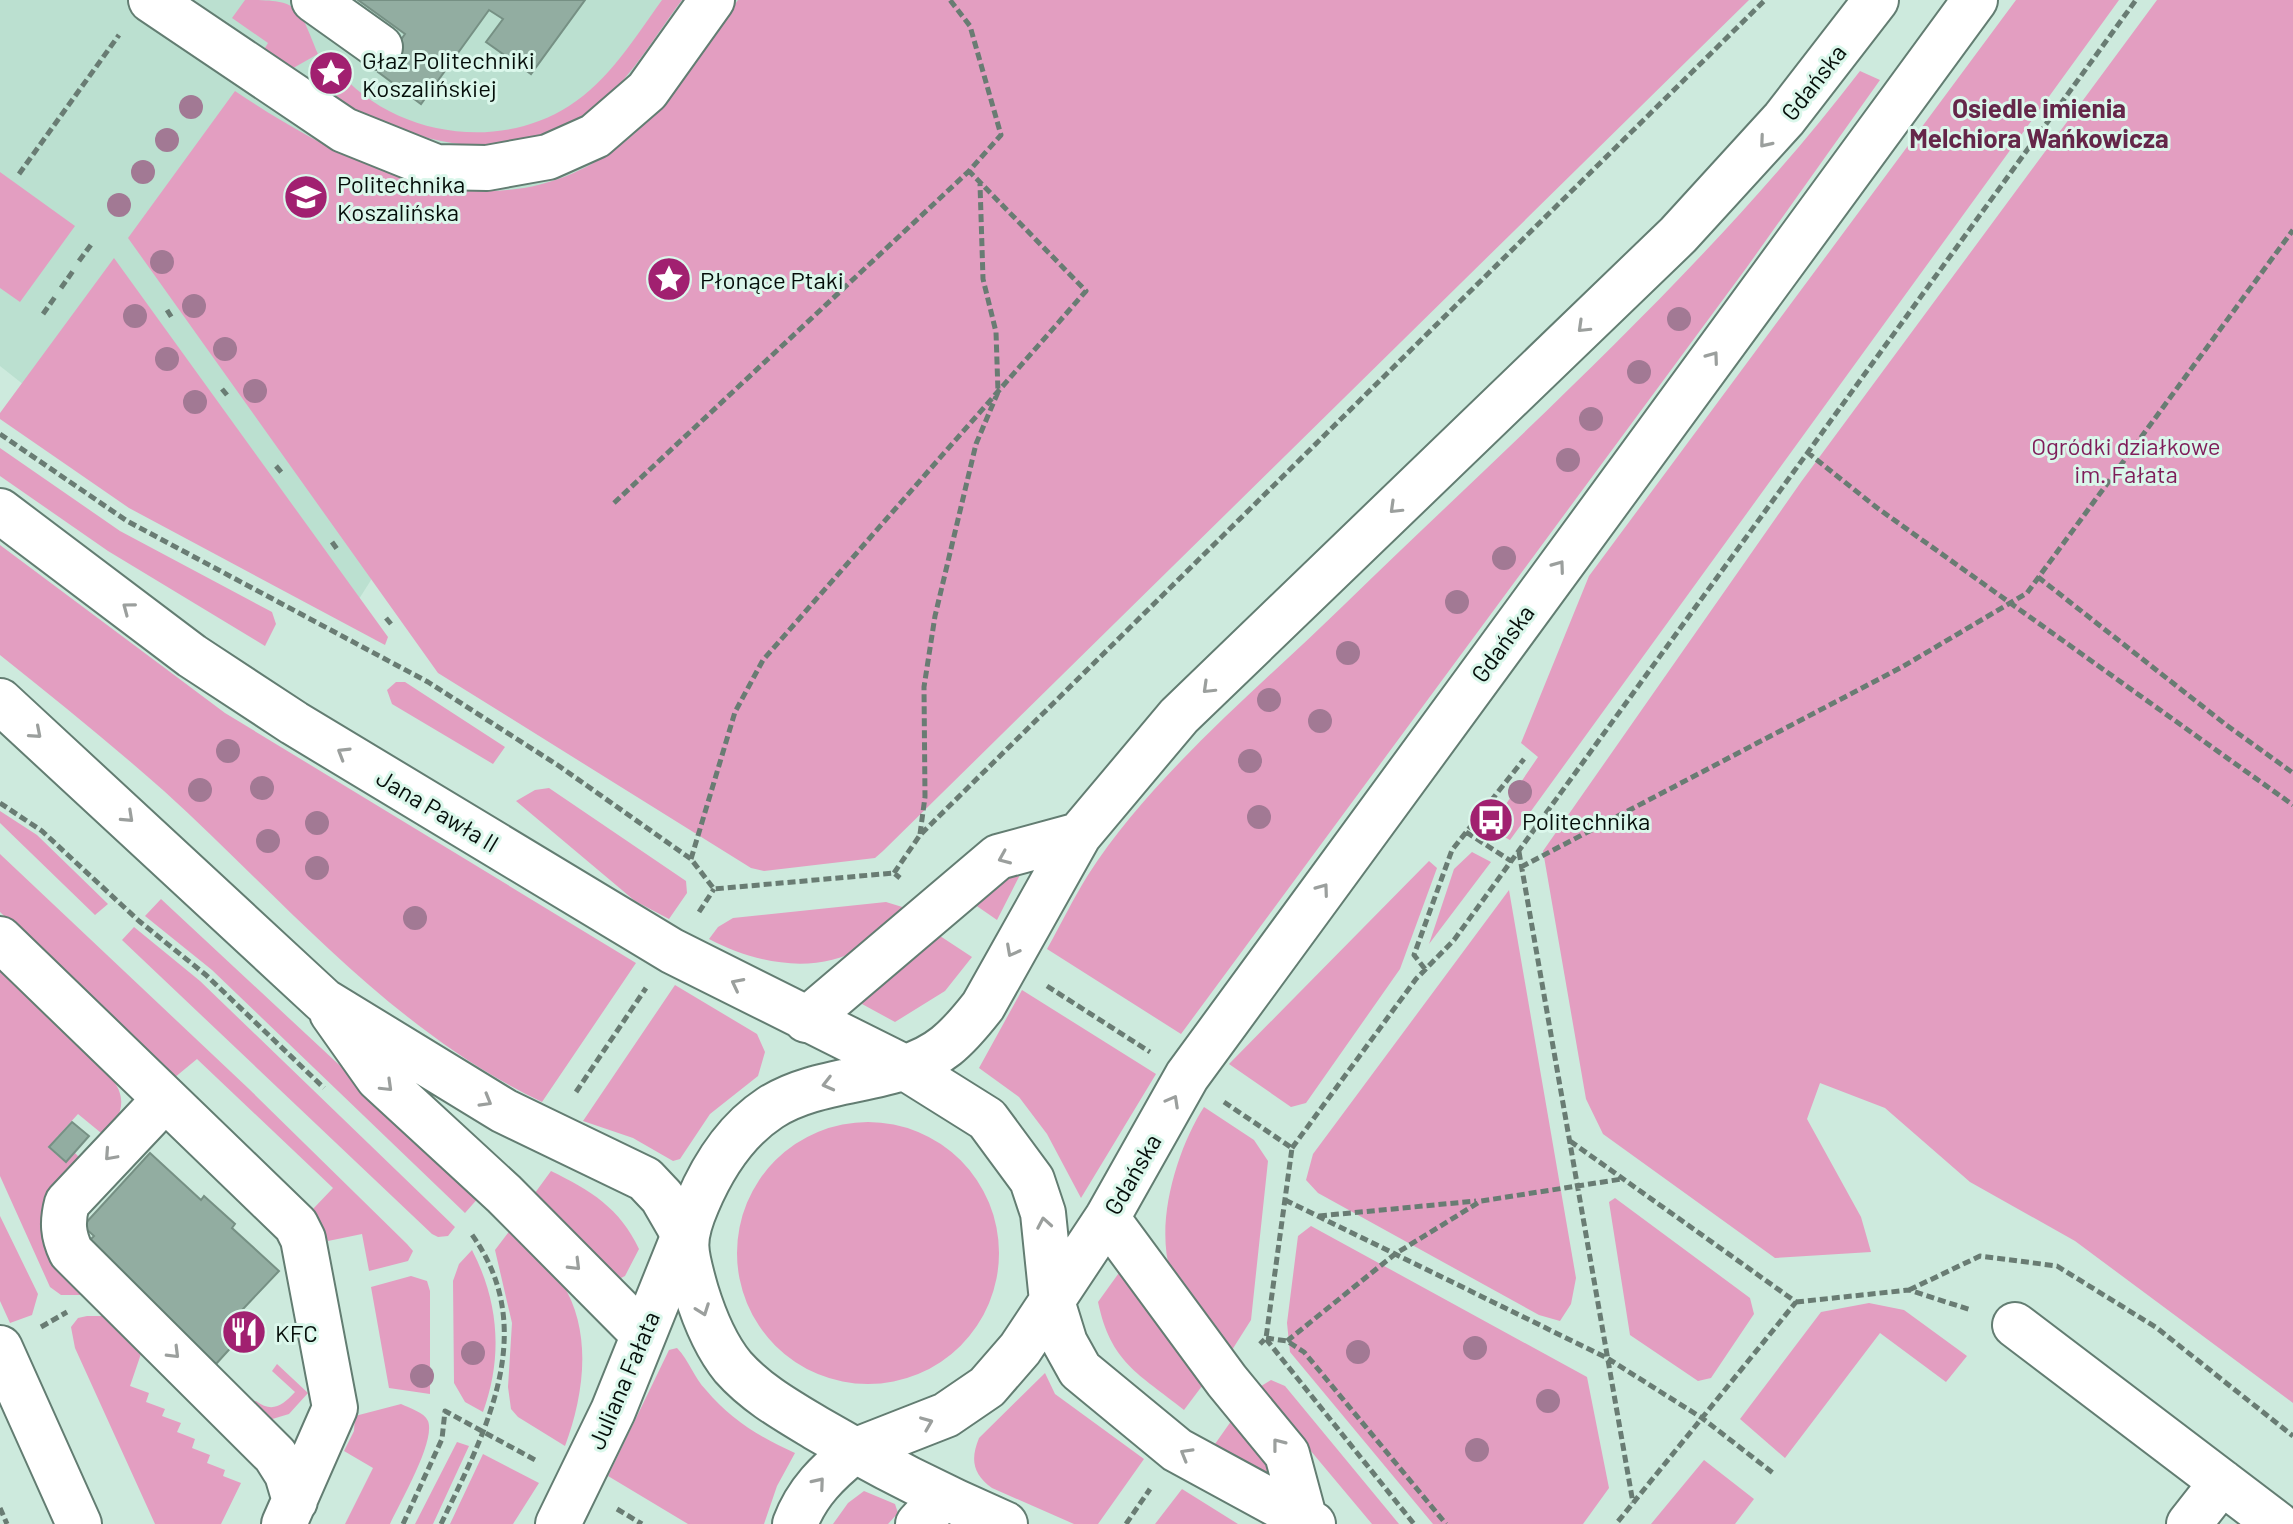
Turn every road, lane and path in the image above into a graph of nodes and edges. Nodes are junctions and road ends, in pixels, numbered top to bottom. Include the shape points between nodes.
1 (314, 0) edge
2 (712, 0) edge
3 (950, 0) edge
4 (1765, 0) edge
5 (1876, 0) edge
6 (1975, 0) edge
7 (2136, 0) edge
8 (139, 12) edge
9 (380, 47) dead end
10 (969, 171) junction
11 (19, 174) dead end
12 (980, 183) junction
13 (2293, 230) edge
14 (93, 242) dead end
15 (79, 261) dead end
16 (73, 271) dead end
17 (61, 288) dead end
18 (55, 297) dead end
19 (167, 310) dead end
20 (43, 314) dead end
21 (172, 318) dead end
22 (222, 389) dead end
23 (998, 392) junction
24 (227, 395) dead end
25 (0, 434) edge
26 (1807, 452) junction
27 (276, 466) dead end
28 (282, 473) dead end
29 (614, 503) dead end
30 (0, 511) edge
31 (332, 542) dead end
32 (337, 549) dead end
33 (2038, 577) junction
34 (2013, 604) junction
35 (386, 618) dead end
36 (391, 624) dead end
37 (0, 701) edge
38 (1524, 759) dead end
39 (2293, 773) edge
40 (0, 803) edge
41 (2293, 805) edge
42 (1466, 832) junction
43 (920, 835) junction
44 (1079, 835) junction
45 (1518, 851) junction
46 (691, 859) junction
47 (1511, 861) junction
48 (1521, 867) junction
49 (0, 939) edge
50 (1425, 969) junction
51 (647, 986) dead end
52 (324, 1001) junction
53 (806, 1020) junction
54 (904, 1067) junction
55 (328, 1092) dead end
56 (165, 1099) junction
57 (571, 1100) dead end
58 (1569, 1141) junction
59 (1292, 1148) dead end
60 (1623, 1178) junction
61 (1577, 1186) junction
62 (1285, 1200) dead end
63 (1481, 1201) junction
64 (1319, 1216) junction
65 (1107, 1218) junction
66 (467, 1228) dead end
67 (684, 1235) junction
68 (1395, 1254) junction
69 (1909, 1290) junction
70 (1052, 1301) junction
71 (1796, 1302) junction
72 (2015, 1325) joint
73 (642, 1333) junction
74 (1287, 1341) junction
75 (0, 1348) edge
76 (1607, 1358) junction
77 (1702, 1418) junction
78 (486, 1430) junction
79 (2293, 1436) edge
80 (854, 1451) junction
81 (1773, 1473) dead end
82 (2222, 1482) junction
83 (1633, 1503) junction
84 (0, 1508) edge
85 (931, 1511) edge
86 (290, 1512) edge
87 (1308, 1520) edge
88 (7, 1524) edge
89 (79, 1524) edge
90 (403, 1524) edge
91 (441, 1524) edge
92 (558, 1524) edge
93 (795, 1524) edge
94 (1005, 1524) edge
95 (1414, 1524) edge
96 (1446, 1524) edge
97 (1616, 1524) edge
98 (2189, 1524) edge
99 (2277, 1524) edge

1 - 9 main road
2 - 8 main road via 647,91 595,136 548,157 487,168 436,167 344,130
3 - 10 path via 970,26 1001,135
4 - 43 path
5 -> 44 main road, Gdańska via 1774,131 1687,226 1179,716
65 -> 6 main road, Gdańska via 1187,1076
7 - 26 path
8 - 11 path
10 - 12 path
10 - 29 path
12 - 23 path via 983,279 996,332
12 - 23 path via 1086,291
13 - 33 path
14 - 15 path
16 - 17 path
18 - 20 path
19 - 21 path
22 - 24 path
23 - 43 path via 976,444 935,616 924,687
23 - 46 path via 763,660 735,712
25 - 46 path via 127,521 428,682
26 - 34 path
26 - 45 path
27 - 28 path
53 -> 30 main road, Jana Pawła II via 672,951 294,723 192,656
31 - 32 path
33 - 34 path
33 - 39 path
34 - 41 path
34 - 48 path
35 - 36 path
37 -> 52 main road
38 - 42 path
40 - 55 path via 42,831 206,975
42 - 47 path
42 - 50 path via 1452,850 1414,955
43 - 46 path via 894,873 714,889
44 -> 53 main road via 998,857
44 -> 54 main road, Gdańska via 983,1006 944,1048
45 - 47 path
45 - 48 path
47 - 50 path via 1454,940
48 - 58 path
49 - 56 main road
50 - 59 path
51 - 57 path
52 -> 67 main road via 504,1111 645,1179
52 -> 73 main road via 378,1078 504,1194
53 - 54 main road, Jana Pawła II
54 -> 67 main road, Juliana Fałata via 808,1090 758,1117 721,1157
70 -> 54 main road, Jana Pawła II via 1043,1213 1032,1180 1013,1149 987,1119
56 - 86 main road via 296,1225 303,1239 335,1408
56 -> 86 main road via 67,1203 65,1238 71,1252 275,1455 287,1474
58 - 60 path
58 - 61 path
60 - 61 path
60 - 71 path
61 - 63 path
61 - 76 path
62 - 64 path
63 - 64 path
63 - 68 path
64 - 68 path
65 - 70 main road, Gdańska
87 -> 65 main road via 1287,1454
66 - 78 path via 488,1264 504,1324 500,1388
67 - 73 main road, Juliana Fałata
67 -> 80 main road via 700,1304 732,1365 782,1408
68 - 74 path
68 - 76 path
69 - 71 path
69 - 72 path
69 - 79 path via 1980,1256 2057,1266 2157,1328
80 -> 70 main road, Gdańska via 946,1415 987,1387
87 -> 70 main road, Jana Pawła II via 1177,1450 1080,1370
71 - 77 path
72 - 82 main road
73 - 92 main road, Juliana Fałata via 613,1411
74 - 95 path via 1266,1338
74 - 96 path via 1304,1352
75 - 89 main road
76 - 77 path
76 - 83 path
77 - 81 path
77 - 83 path
78 - 90 path via 445,1411 442,1439
78 - 91 path
80 - 85 main road
93 -> 80 main road via 811,1492
82 - 98 main road
82 - 99 main road
83 - 97 path
84 - 88 path
85 - 94 main road

